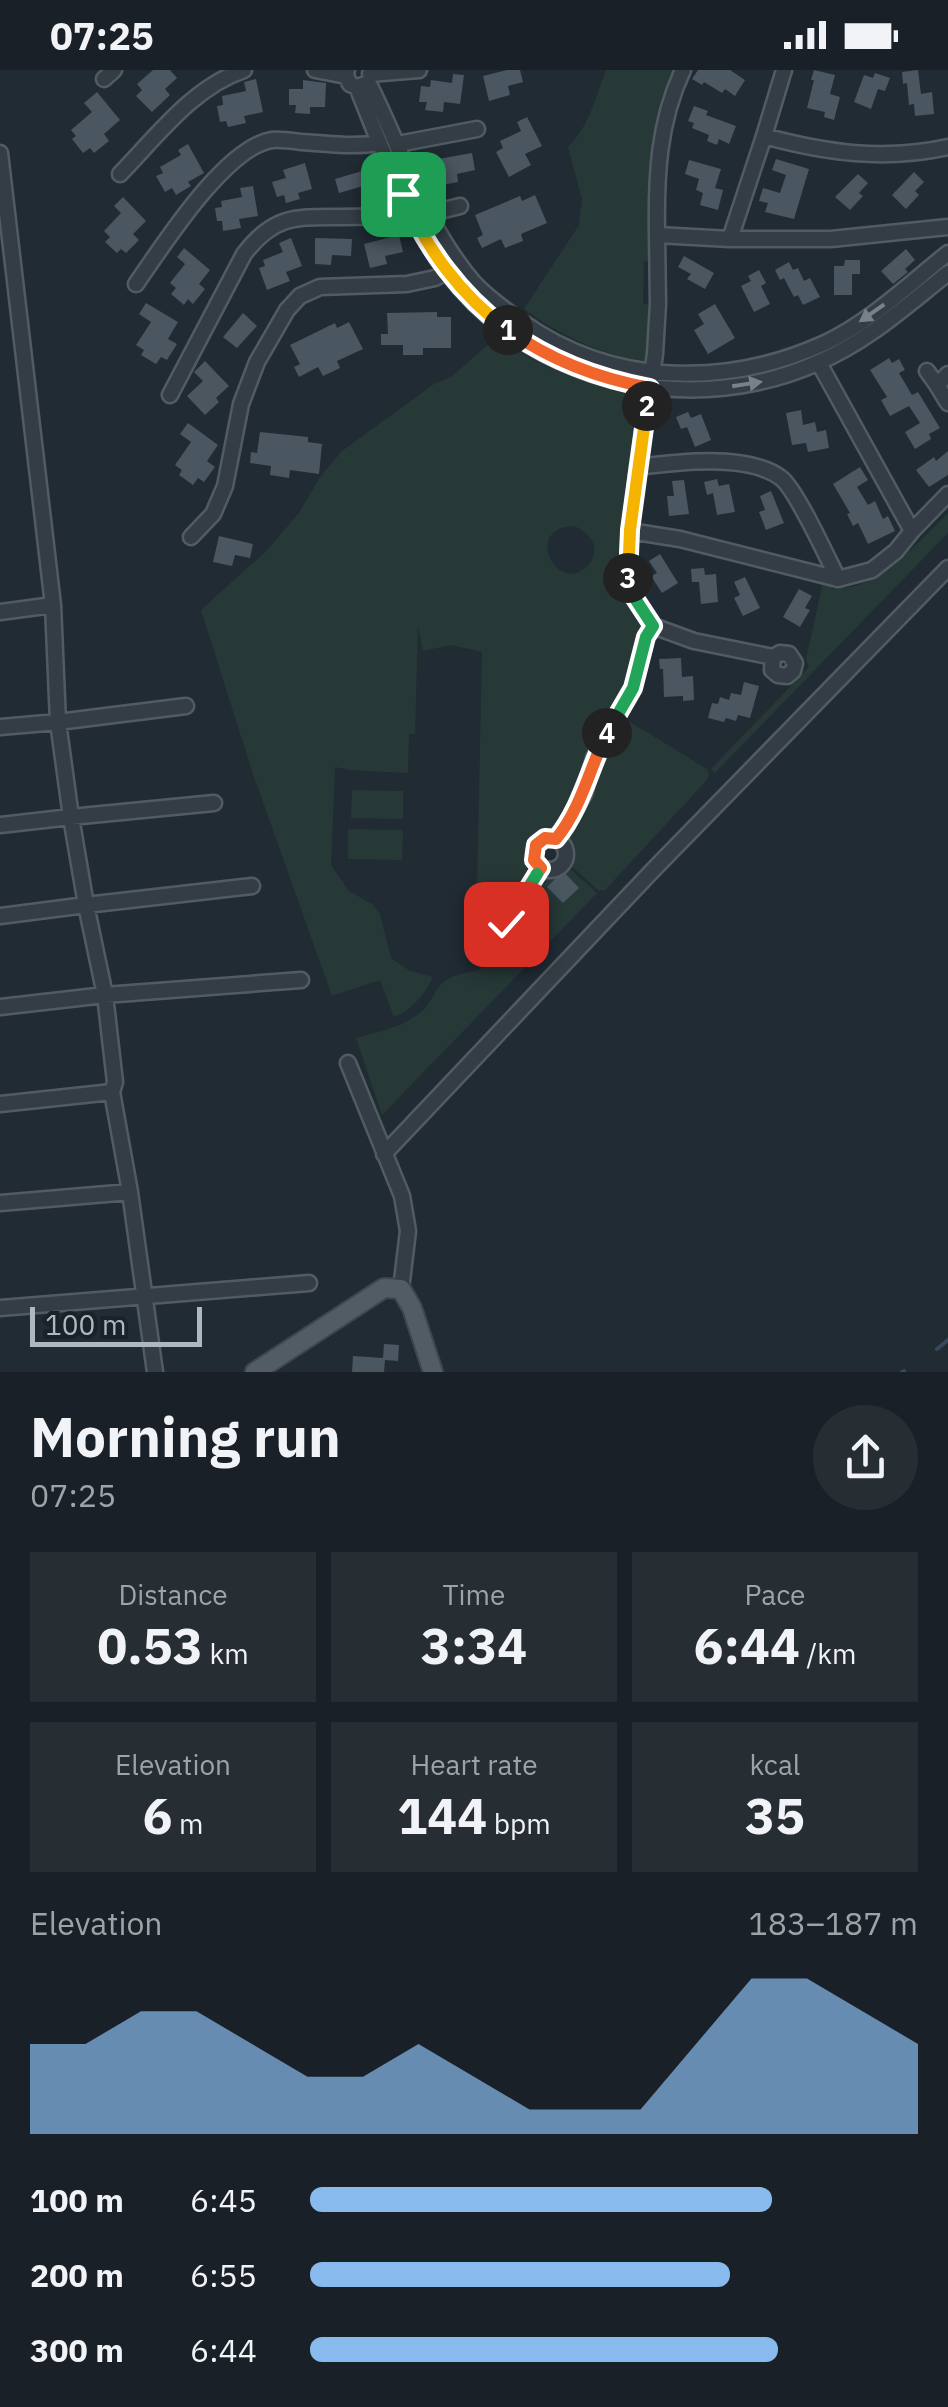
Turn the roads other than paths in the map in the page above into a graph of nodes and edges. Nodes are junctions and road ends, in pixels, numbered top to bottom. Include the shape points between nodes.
1 (244, 70) edge
2 (316, 70) edge
3 (420, 70) edge
4 (684, 70) edge
5 (784, 70) edge
6 (360, 76) edge
7 (477, 130) dead end
8 (764, 136) junction
9 (380, 143) junction
10 (398, 144) junction
11 (948, 147) edge
12 (0, 153) edge
13 (120, 174) dead end
14 (460, 206) dead end
15 (411, 213) junction
16 (428, 214) junction
17 (948, 227) edge
18 (657, 236) junction
19 (730, 239) junction
20 (948, 253) edge
21 (448, 271) junction
22 (948, 273) edge
23 (136, 284) dead end
24 (819, 362) junction
25 (927, 371) dead end
26 (942, 380) edge
27 (651, 381) junction
28 (170, 395) dead end
29 (948, 403) edge
30 (638, 467) junction
31 (948, 494) edge
32 (630, 530) junction
33 (912, 531) junction
34 (191, 537) dead end
35 (948, 568) edge
36 (838, 579) junction
37 (53, 605) junction
38 (0, 612) edge
39 (653, 626) junction
40 (773, 657) dead end
41 (186, 706) dead end
42 (58, 722) junction
43 (0, 727) edge
44 (214, 803) dead end
45 (71, 817) junction
46 (0, 824) edge
47 (556, 839) junction
48 (541, 868) junction
49 (252, 886) dead end
50 (86, 905) junction
51 (0, 916) edge
52 (506, 924) dead end
53 (301, 980) dead end
54 (105, 994) junction
55 (0, 1006) edge
56 (348, 1063) dead end
57 (112, 1092) junction
58 (0, 1104) edge
59 (384, 1154) junction
60 (130, 1192) junction
61 (0, 1203) edge
62 (308, 1283) dead end
63 (401, 1289) junction
64 (144, 1295) junction
65 (0, 1308) edge
66 (155, 1372) edge
67 (255, 1372) edge
68 (433, 1372) edge

1 - 13 street via 198,96
2 - 6 street
3 - 6 street
4 - 18 street via 662,132
5 - 8 street
6 - 9 street
6 - 10 street
7 - 10 street
8 - 11 street via 840,153
8 - 19 street
9 - 15 street
9 - 23 street via 273,140 254,146 186,214
10 - 16 street
12 - 37 street
14 - 16 street
15 - 21 street
15 - 28 street via 292,218 257,236
16 - 27 street via 475,284 510,313 572,352
17 - 19 street via 831,239
18 - 19 street
18 - 27 street
20 -> 27 street via 828,342 766,365
21 - 27 street via 497,322 544,354 592,374
21 - 34 street via 407,284 320,287 300,296 257,362 241,404 226,486 213,514
22 - 24 street via 868,335
27 -> 24 street via 720,388
24 - 33 street
25 - 26 street
26 - 29 street
27 - 30 street
30 - 32 street
30 - 36 street via 726,462 783,479
31 - 33 street
32 - 36 street
32 - 39 street via 627,576
33 - 36 street via 872,570
35 - 59 street
37 - 38 street
37 - 42 street
39 - 40 street
39 - 47 street via 633,688
41 - 42 street
42 - 43 street
42 - 45 street
44 - 45 street
45 - 46 street
45 - 50 street
47 - 48 street via 536,845 534,860
47 - 48 street via 566,852 564,862
48 - 52 street
49 - 50 street
50 - 51 street
50 - 54 street
53 - 54 street
54 - 55 street
54 - 57 street
56 - 59 street
57 - 58 street
57 - 60 street
59 - 63 street via 408,1231
60 - 61 street
60 - 64 street
62 - 64 street
63 - 67 main road via 384,1288
63 - 68 main road
64 - 65 street
64 - 66 street

